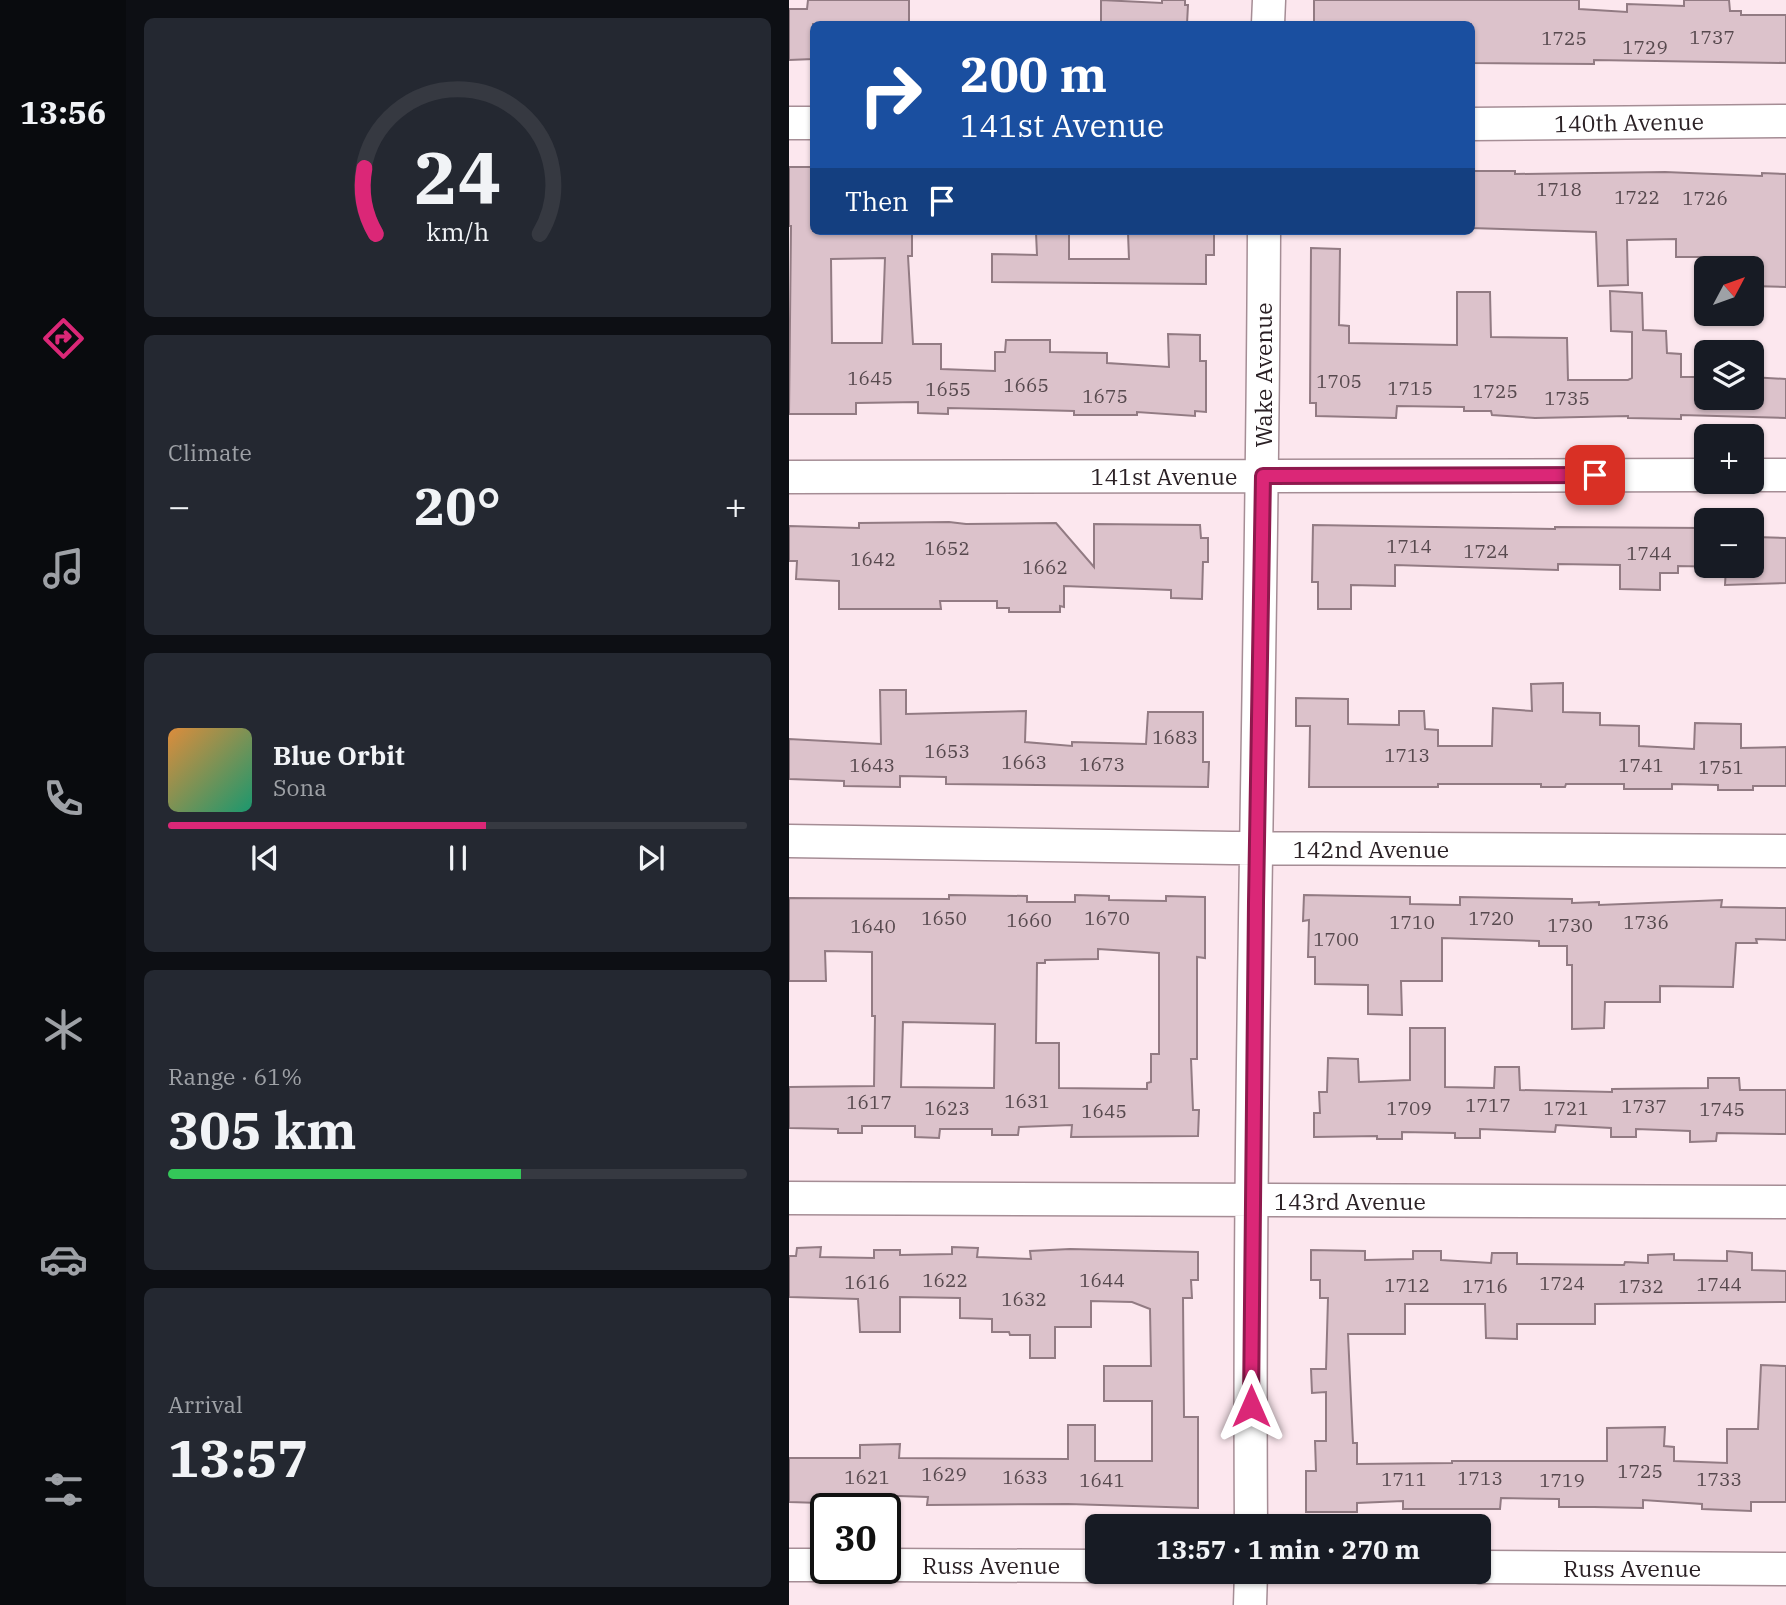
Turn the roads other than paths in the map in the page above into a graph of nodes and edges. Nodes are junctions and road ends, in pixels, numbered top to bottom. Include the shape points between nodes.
1 (1269, 0) edge
2 (1268, 21) edge
3 (1786, 121) edge
4 (789, 123) edge
5 (810, 123) edge
6 (1475, 124) edge
7 (1264, 235) edge
8 (1694, 475) edge
9 (1764, 475) edge
10 (1786, 475) edge
11 (1263, 476) junction
12 (789, 477) edge
13 (789, 841) edge
14 (1257, 848) junction
15 (1786, 851) edge
16 (789, 1198) edge
17 (1252, 1200) junction
18 (1786, 1202) edge
19 (1251, 1514) edge
20 (789, 1565) edge
21 (810, 1565) edge
22 (901, 1565) edge
23 (1085, 1566) edge
24 (1491, 1567) edge
25 (1786, 1569) edge
26 (1250, 1584) edge
27 (1250, 1605) edge

1 - 2 street
3 - 6 street, 140th Avenue
4 - 5 street
7 - 11 street, Wake Avenue
8 - 11 street, 141st Avenue
9 - 10 street
11 - 12 street, 141st Avenue
11 - 14 street, Wake Avenue
13 - 14 street, 142nd Avenue
14 - 15 street, 142nd Avenue
14 - 17 street, Wake Avenue
16 - 17 street, 143rd Avenue
17 - 18 street, 143rd Avenue
17 - 19 street, Wake Avenue
20 - 21 street
22 - 23 street, Russ Avenue
24 - 25 street, Russ Avenue
26 - 27 street

